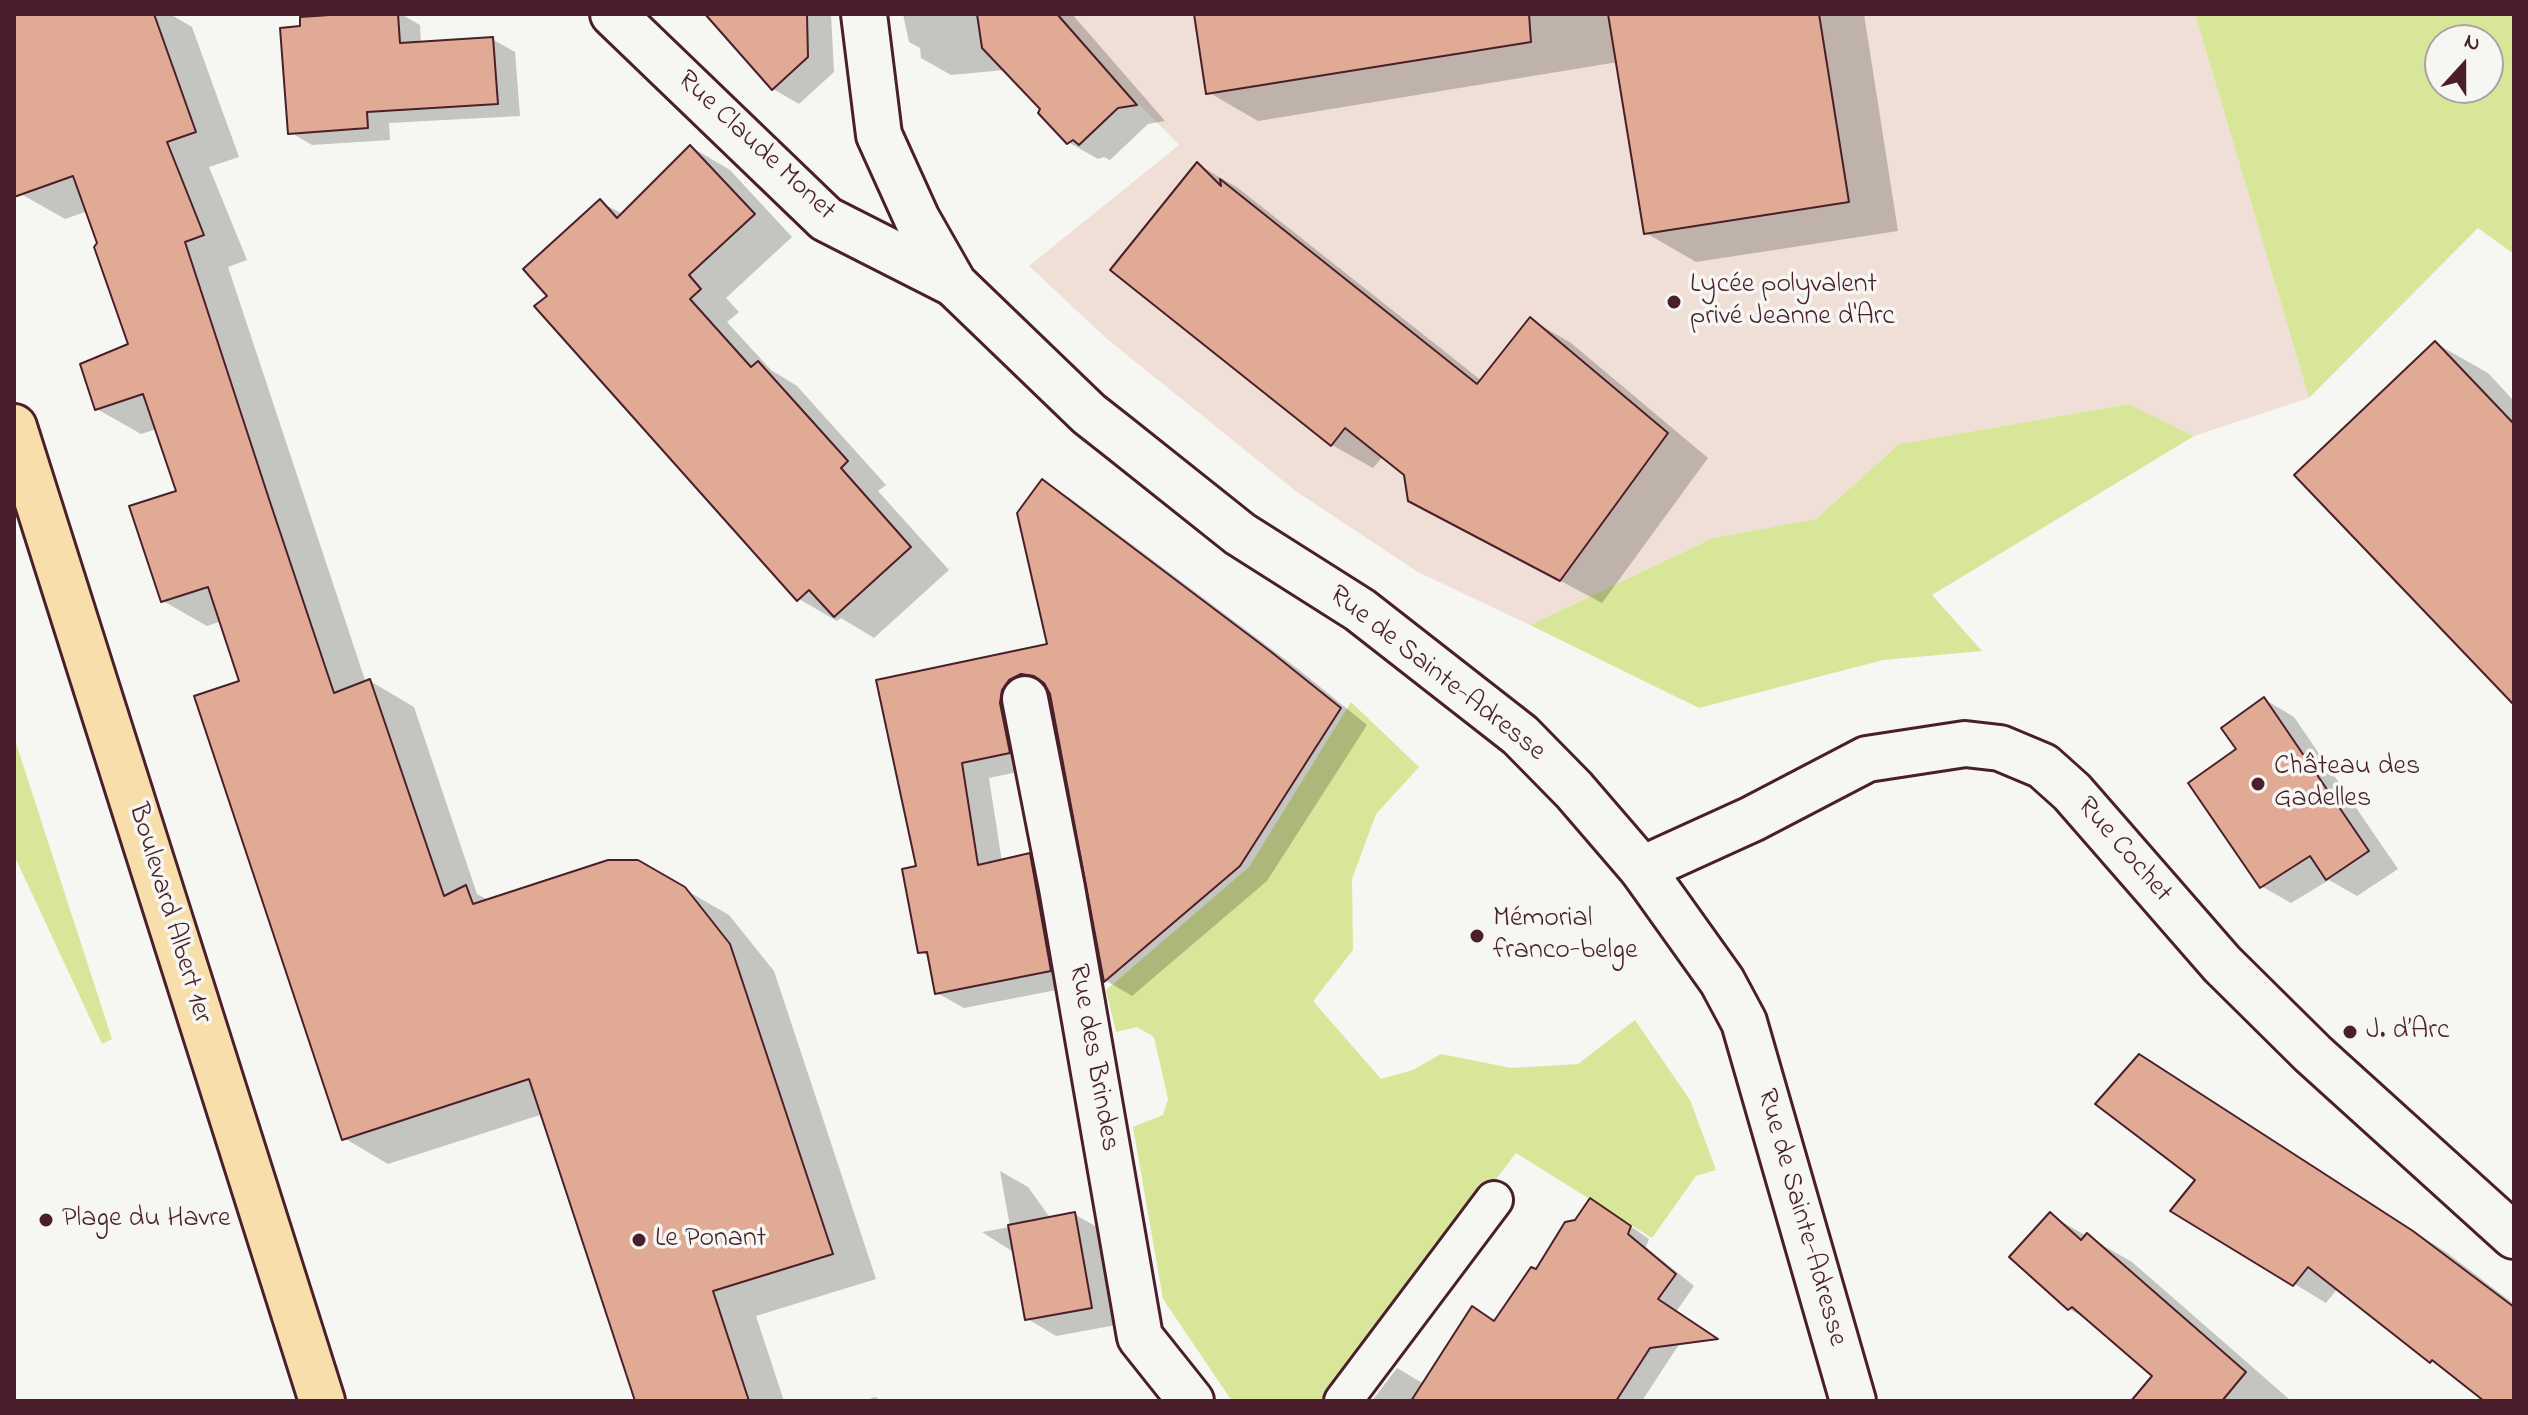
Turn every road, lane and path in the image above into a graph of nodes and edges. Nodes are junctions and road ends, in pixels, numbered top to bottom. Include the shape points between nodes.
1 (613, 14) edge
2 (864, 14) edge
3 (954, 284) junction
4 (14, 427) edge
5 (1025, 699) dead end
6 (1642, 869) junction
7 (1494, 1200) dead end
8 (2514, 1236) edge
9 (322, 1401) edge
10 (1191, 1401) edge
11 (1343, 1401) edge
12 (1853, 1401) edge

1 - 3 street, Rue Claude Monet via 826,219
2 - 3 street via 879,135
3 - 6 street, Rue de Sainte-Adresse via 1129,446 1240,534 1360,610 1520,735
4 - 9 main road, Boulevard Albert 1er
5 - 10 street, Rue des Brindes via 1140,1337
6 - 8 street, Rue Cochet via 1867,759 1965,744 2000,748 2043,766 2072,792 2222,964
6 - 12 street, Rue de Sainte-Adresse via 1722,981 1744,1022
7 - 11 lane

